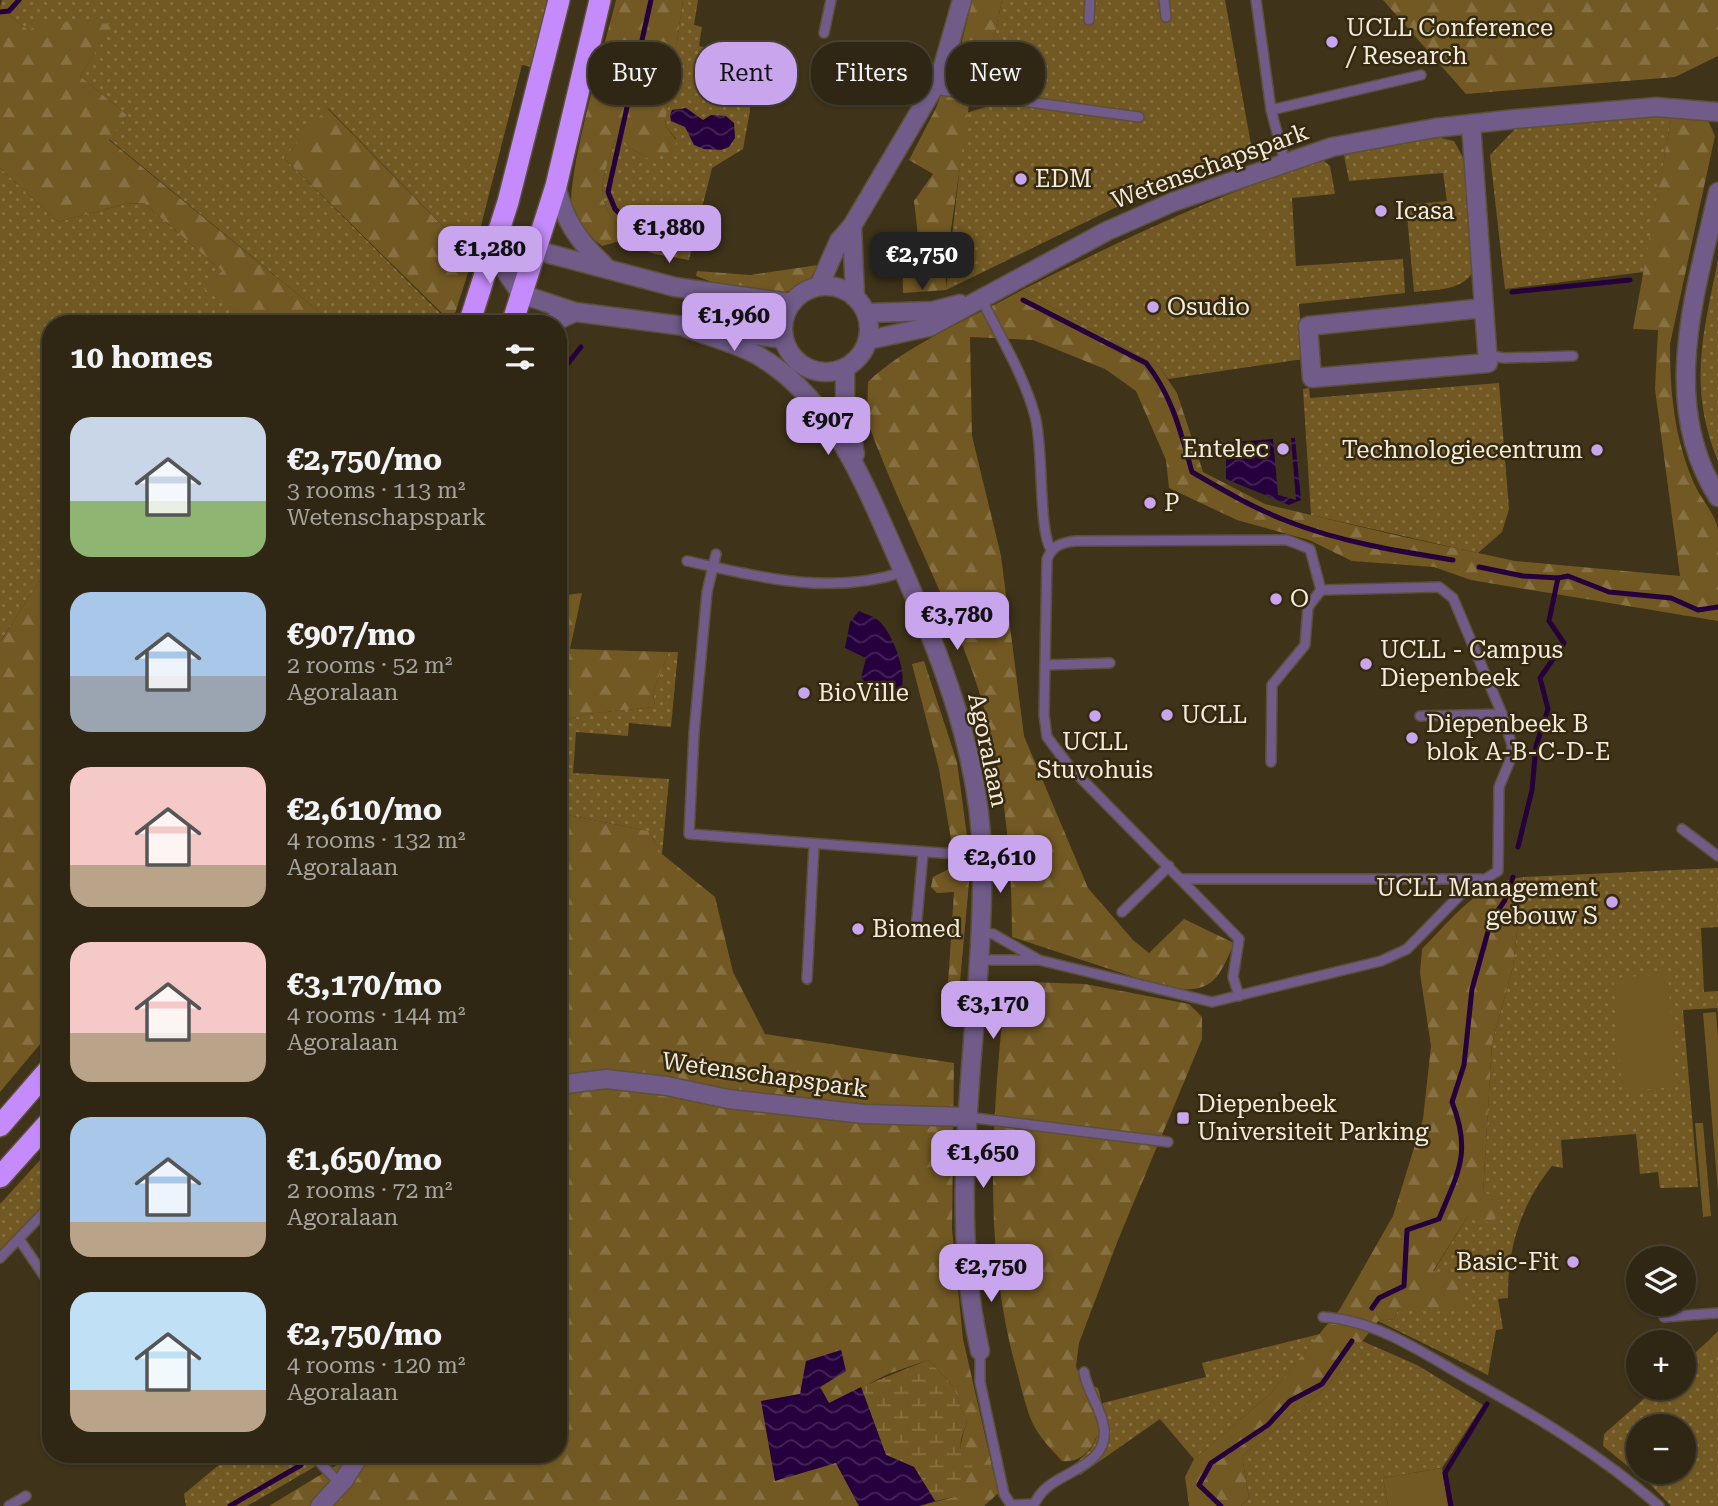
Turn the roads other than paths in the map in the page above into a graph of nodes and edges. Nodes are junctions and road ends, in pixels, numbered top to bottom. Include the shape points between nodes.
1 (559, 0) edge
2 (600, 0) edge
3 (831, 0) edge
4 (961, 0) edge
5 (1090, 0) edge
6 (1164, 0) edge
7 (1256, 0) edge
8 (1166, 17) dead end
9 (1089, 20) dead end
10 (824, 33) dead end
11 (1421, 75) dead end
12 (933, 89) junction
13 (1271, 110) junction
14 (1718, 112) edge
15 (1139, 117) dead end
16 (1472, 124) junction
17 (1285, 162) junction
18 (556, 186) junction
19 (1718, 192) edge
20 (852, 226) junction
21 (535, 250) junction
22 (494, 254) junction
23 (607, 267) junction
24 (819, 286) junction
25 (521, 294) junction
26 (855, 296) junction
27 (981, 298) junction
28 (791, 303) junction
29 (1485, 308) junction
30 (575, 312) junction
31 (867, 313) junction
32 (472, 315) edge
33 (515, 315) edge
34 (567, 316) edge
35 (687, 328) junction
36 (784, 339) junction
37 (868, 340) junction
38 (1489, 355) junction
39 (1573, 356) dead end
40 (845, 368) junction
41 (813, 370) junction
42 (830, 424) junction
43 (858, 469) junction
44 (1718, 497) edge
45 (1051, 550) junction
46 (716, 554) dead end
47 (687, 561) dead end
48 (714, 567) junction
49 (904, 572) junction
50 (1321, 590) junction
51 (1110, 663) dead end
52 (1045, 665) junction
53 (1502, 714) junction
54 (1420, 716) dead end
55 (1271, 762) dead end
56 (1682, 830) dead end
57 (814, 845) junction
58 (923, 853) junction
59 (982, 856) junction
60 (1718, 856) edge
61 (1169, 866) junction
62 (1181, 879) junction
63 (1483, 879) junction
64 (1122, 912) dead end
65 (916, 929) dead end
66 (980, 932) junction
67 (979, 960) junction
68 (1039, 960) junction
69 (807, 979) dead end
70 (1239, 996) junction
71 (42, 1077) edge
72 (567, 1084) edge
73 (967, 1118) junction
74 (0, 1126) edge
75 (42, 1130) edge
76 (1167, 1142) dead end
77 (0, 1177) edge
78 (42, 1215) edge
79 (19, 1239) junction
80 (0, 1258) edge
81 (42, 1273) edge
82 (1718, 1313) edge
83 (1696, 1315) edge
84 (1323, 1317) dead end
85 (980, 1351) joint
86 (1084, 1372) dead end
87 (320, 1463) edge
88 (354, 1463) edge
89 (340, 1484) junction
90 (26, 1496) dead end
91 (9, 1506) edge
92 (320, 1506) edge
93 (1659, 1506) edge

1 - 22 highway
2 - 18 highway
3 - 10 lane
4 - 12 street
5 - 9 lane
6 - 8 lane
7 - 13 lane
11 - 13 lane
12 - 15 lane
12 - 20 street
13 - 17 lane
14 - 16 street, Wetenschapspark via 1656,107
16 - 17 street, Wetenschapspark via 1332,147
16 - 29 street
17 - 27 street, Wetenschapspark via 1107,231
18 - 21 highway
18 - 23 street via 580,243
19 - 44 street via 1688,327 1684,371 1691,431
20 - 24 street via 839,241
20 - 26 street
21 - 22 street
21 - 23 street
21 - 25 highway
22 - 25 street
22 - 32 highway
23 - 28 street via 675,287
24 - 26 street via 844,289
24 - 28 street
25 - 30 street
25 - 33 highway
26 - 31 street
27 - 31 street, Wetenschapspark via 933,311
27 - 37 street, Wetenschapspark via 929,327
27 - 45 lane via 1026,387 1036,418 1045,534
28 - 36 street
29 - 38 street
29 - 38 street via 1308,326 1312,378 1488,363
30 - 34 street
30 - 35 street
31 - 37 street
35 - 36 street
35 - 42 street, Agoralaan via 756,354 802,389
36 - 41 street via 794,358
37 - 40 street
38 - 39 lane
40 - 41 street
40 - 43 street, Agoralaan via 845,402
41 - 42 street, Agoralaan
42 - 43 street, Agoralaan
43 - 49 street, Agoralaan
45 - 50 lane via 1075,541 1287,540 1310,549
45 - 52 lane via 1047,559
46 - 48 lane
47 - 48 lane
48 - 49 lane via 795,582 848,585
48 - 57 lane via 707,592 689,834
49 - 59 street, Agoralaan via 960,719
50 - 53 lane via 1406,586 1439,587 1447,592 1460,612
50 - 55 lane via 1308,607 1305,645 1272,685
51 - 52 lane
52 - 61 lane via 1044,715 1052,747
53 - 54 lane
53 - 63 lane via 1512,752 1499,787 1498,871
56 - 60 lane
57 - 58 lane
57 - 69 lane
58 - 59 lane
58 - 65 lane
59 - 66 street, Agoralaan
61 - 62 lane
61 - 64 lane
62 - 63 lane
62 - 70 lane via 1239,939 1233,977
63 - 70 lane via 1460,895 1407,949 1381,961
66 - 67 street, Agoralaan
66 - 68 lane via 993,934
67 - 68 lane
67 - 73 street, Agoralaan
68 - 70 lane via 1212,1002
71 - 74 highway
72 - 73 street, Wetenschapspark via 606,1079 864,1114
73 - 76 lane
73 - 85 street, Agoralaan via 967,1264
75 - 77 highway
78 - 79 lane
79 - 80 lane
79 - 81 lane
82 - 83 lane
84 - 93 lane via 1357,1323 1435,1357 1562,1431
85 - 86 lane via 980,1382 996,1462 1011,1505 1034,1504 1044,1490 1087,1465 1100,1448 1105,1430
87 - 89 lane
88 - 89 street
89 - 92 street
90 - 91 lane

